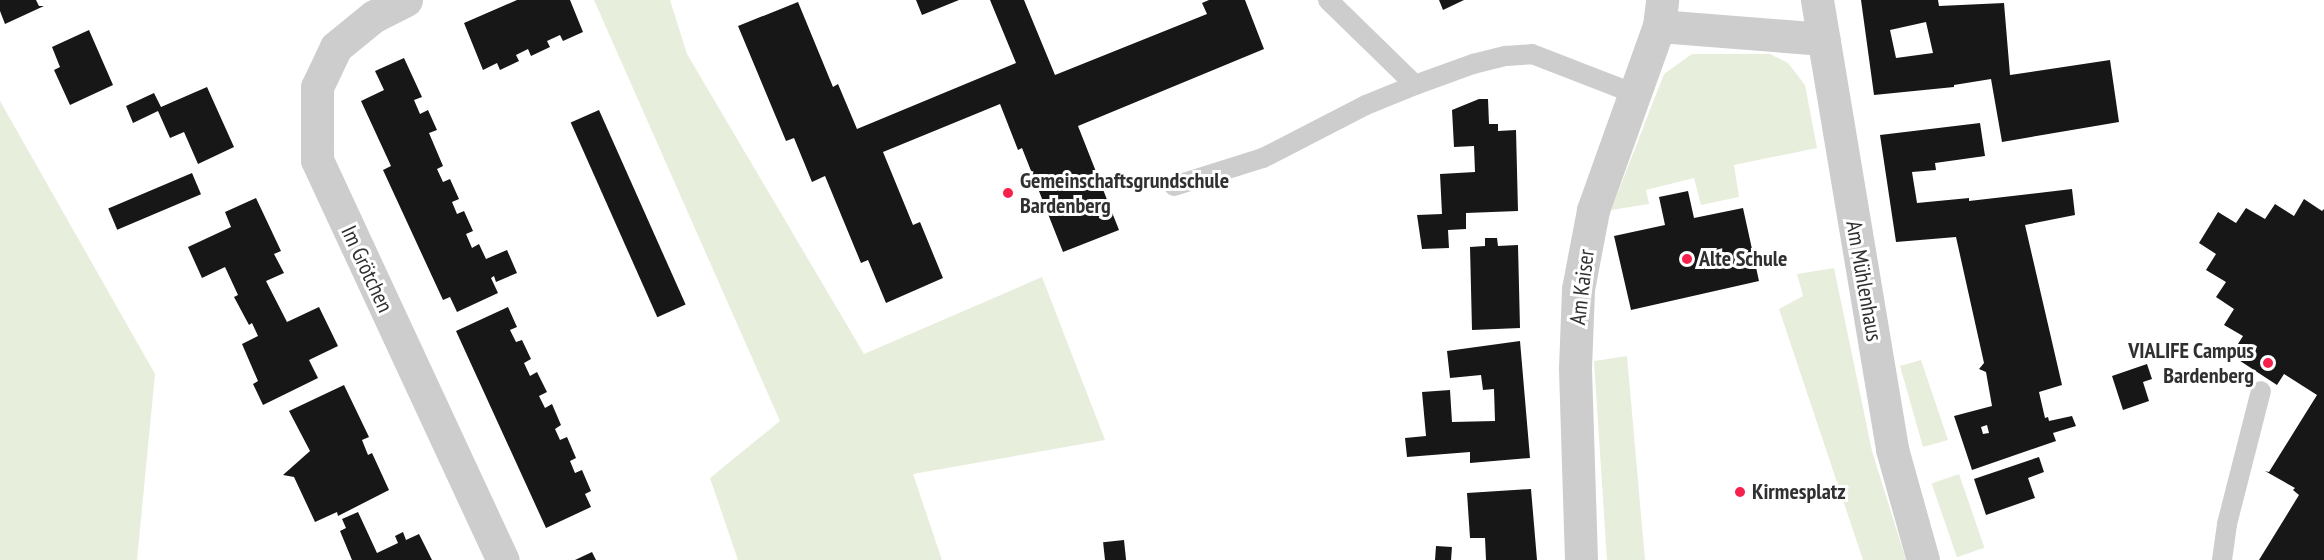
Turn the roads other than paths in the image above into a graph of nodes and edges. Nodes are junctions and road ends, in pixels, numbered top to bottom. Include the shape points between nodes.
1 (406, 0) edge
2 (1328, 0) edge
3 (1817, 0) edge
4 (1661, 13) edge
5 (1823, 39) junction
6 (1415, 85) junction
7 (1635, 94) junction
8 (1174, 186) dead end
9 (2261, 391) dead end
10 (503, 560) edge
11 (1581, 560) edge
12 (1923, 560) edge
13 (2222, 560) edge

1 - 10 street, Im Grötchen via 375,16 336,47 317,87 317,160
2 - 6 lane
3 - 5 street, Am Mühlenhaus
4 - 5 street
4 - 7 street, Am Kaiser
5 - 12 street, Am Mühlenhaus via 1892,449
6 - 7 lane via 1473,64 1532,54
6 - 8 lane via 1366,105 1263,158
7 - 11 street, Am Kaiser via 1593,210 1578,289 1575,368
9 - 13 lane via 2227,524

